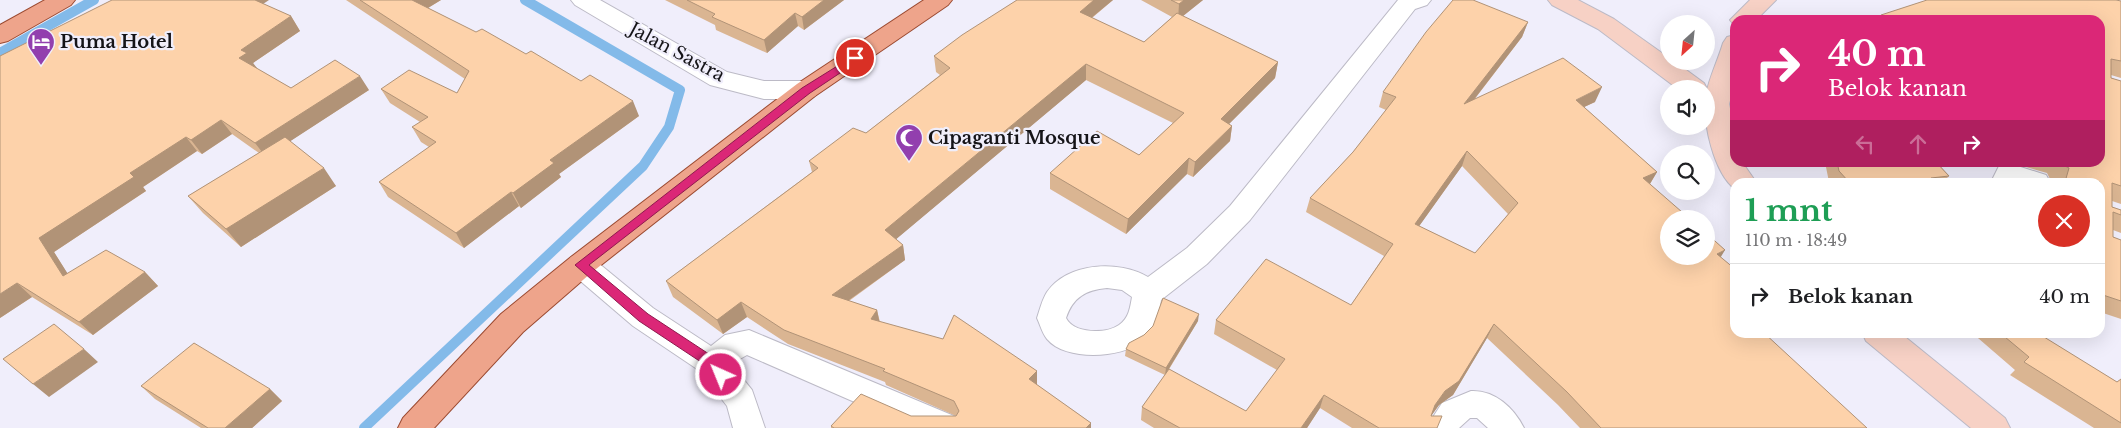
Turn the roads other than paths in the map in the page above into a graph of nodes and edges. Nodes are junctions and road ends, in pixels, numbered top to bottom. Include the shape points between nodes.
1 (63, 0) edge
2 (582, 0) edge
3 (940, 0) edge
4 (1560, 0) edge
5 (1764, 0) edge
6 (1410, 1) edge
7 (1748, 15) edge
8 (0, 35) edge
9 (1730, 55) edge
10 (1682, 80) edge
11 (806, 90) junction
12 (1715, 91) edge
13 (1715, 115) edge
14 (1730, 166) edge
15 (1731, 167) edge
16 (2009, 173) edge
17 (1740, 178) edge
18 (2024, 178) edge
19 (581, 265) junction
20 (1147, 294) dead end
21 (1884, 338) edge
22 (711, 362) junction
23 (745, 414) edge
24 (943, 426) edge
25 (414, 428) edge
26 (1442, 428) edge
27 (1508, 428) edge
28 (1994, 428) edge

1 - 8 main road
2 - 11 street, Jalan Sastra via 719,79 764,90
3 - 11 main road
4 - 10 main road via 1606,24
5 - 7 main road
6 - 20 street via 1240,214 1197,256
9 - 12 main road
11 - 19 main road
13 - 14 main road
15 - 17 main road
16 - 18 street
19 - 22 street via 643,317
19 - 25 main road via 512,323
21 - 28 main road
22 - 23 street
22 - 24 street via 736,344 750,342
26 - 27 street via 1451,412 1476,402 1484,404

